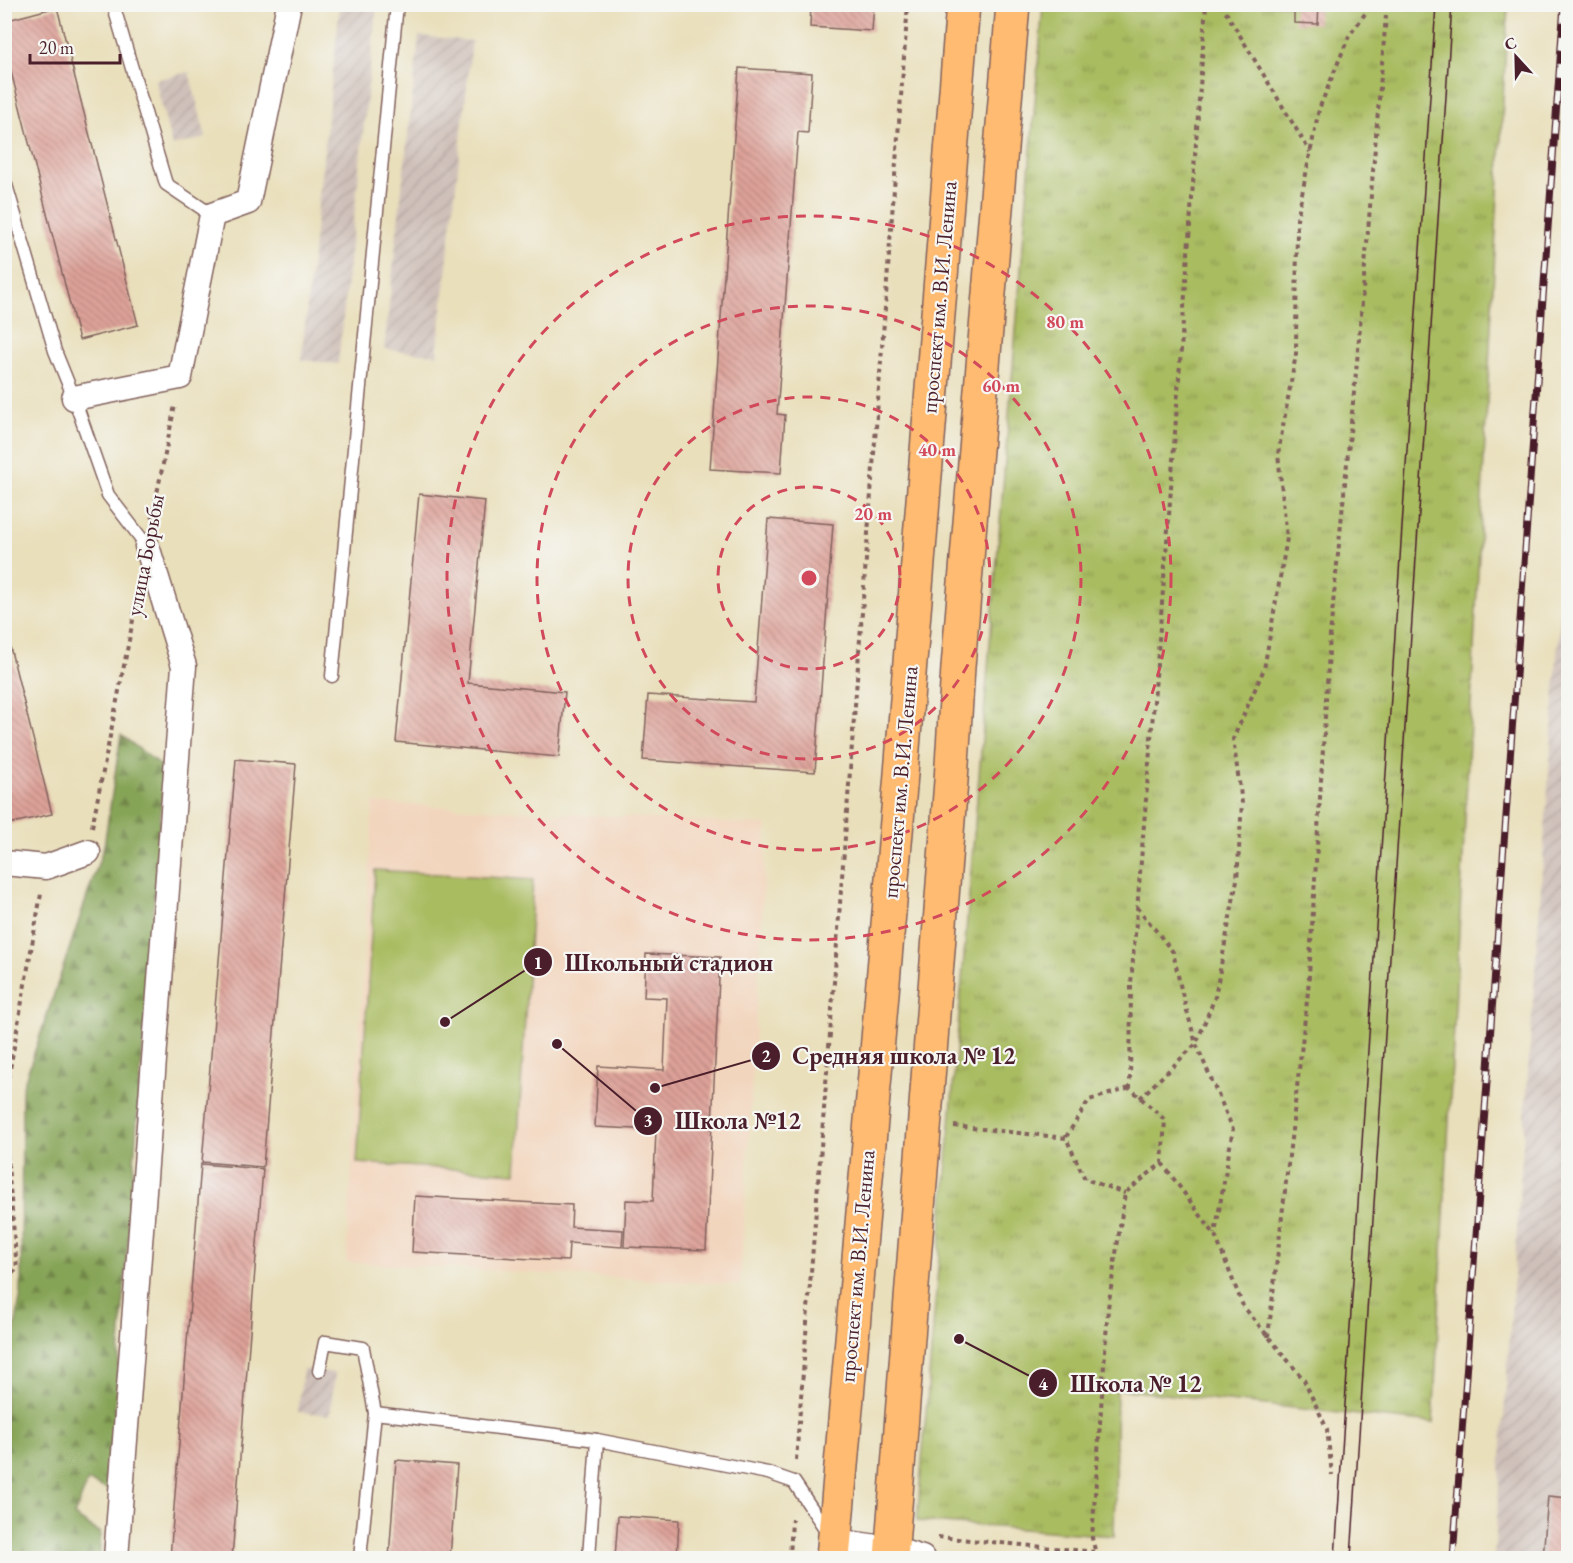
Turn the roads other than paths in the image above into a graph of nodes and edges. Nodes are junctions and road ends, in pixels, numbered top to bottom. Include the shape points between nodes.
1 (113, 4) edge
2 (289, 4) edge
3 (397, 4) edge
4 (963, 4) edge
5 (1013, 4) edge
6 (4, 178) edge
7 (212, 215) junction
8 (74, 398) junction
9 (147, 546) joint
10 (332, 676) dead end
11 (88, 852) road end
12 (4, 863) edge
13 (320, 1371) dead end
14 (375, 1413) junction
15 (597, 1440) junction
16 (833, 1550) edge
17 (902, 1555) edge
18 (116, 1558) edge
19 (360, 1558) edge
20 (589, 1558) edge

1 - 7 lane via 166,184
2 - 7 street via 249,202
3 - 10 lane
4 - 16 main road, проспект им. В.И. Ленина
5 - 17 main road via 959,656
6 - 8 lane via 55,351
7 - 8 street via 180,378
8 - 9 lane via 108,495
9 - 18 street via 184,666
11 - 12 street via 46,867
13 - 14 lane via 324,1342 363,1348
14 - 15 lane
14 - 19 lane
15 - 16 lane via 768,1473 794,1482
15 - 20 lane
16 - 17 street

